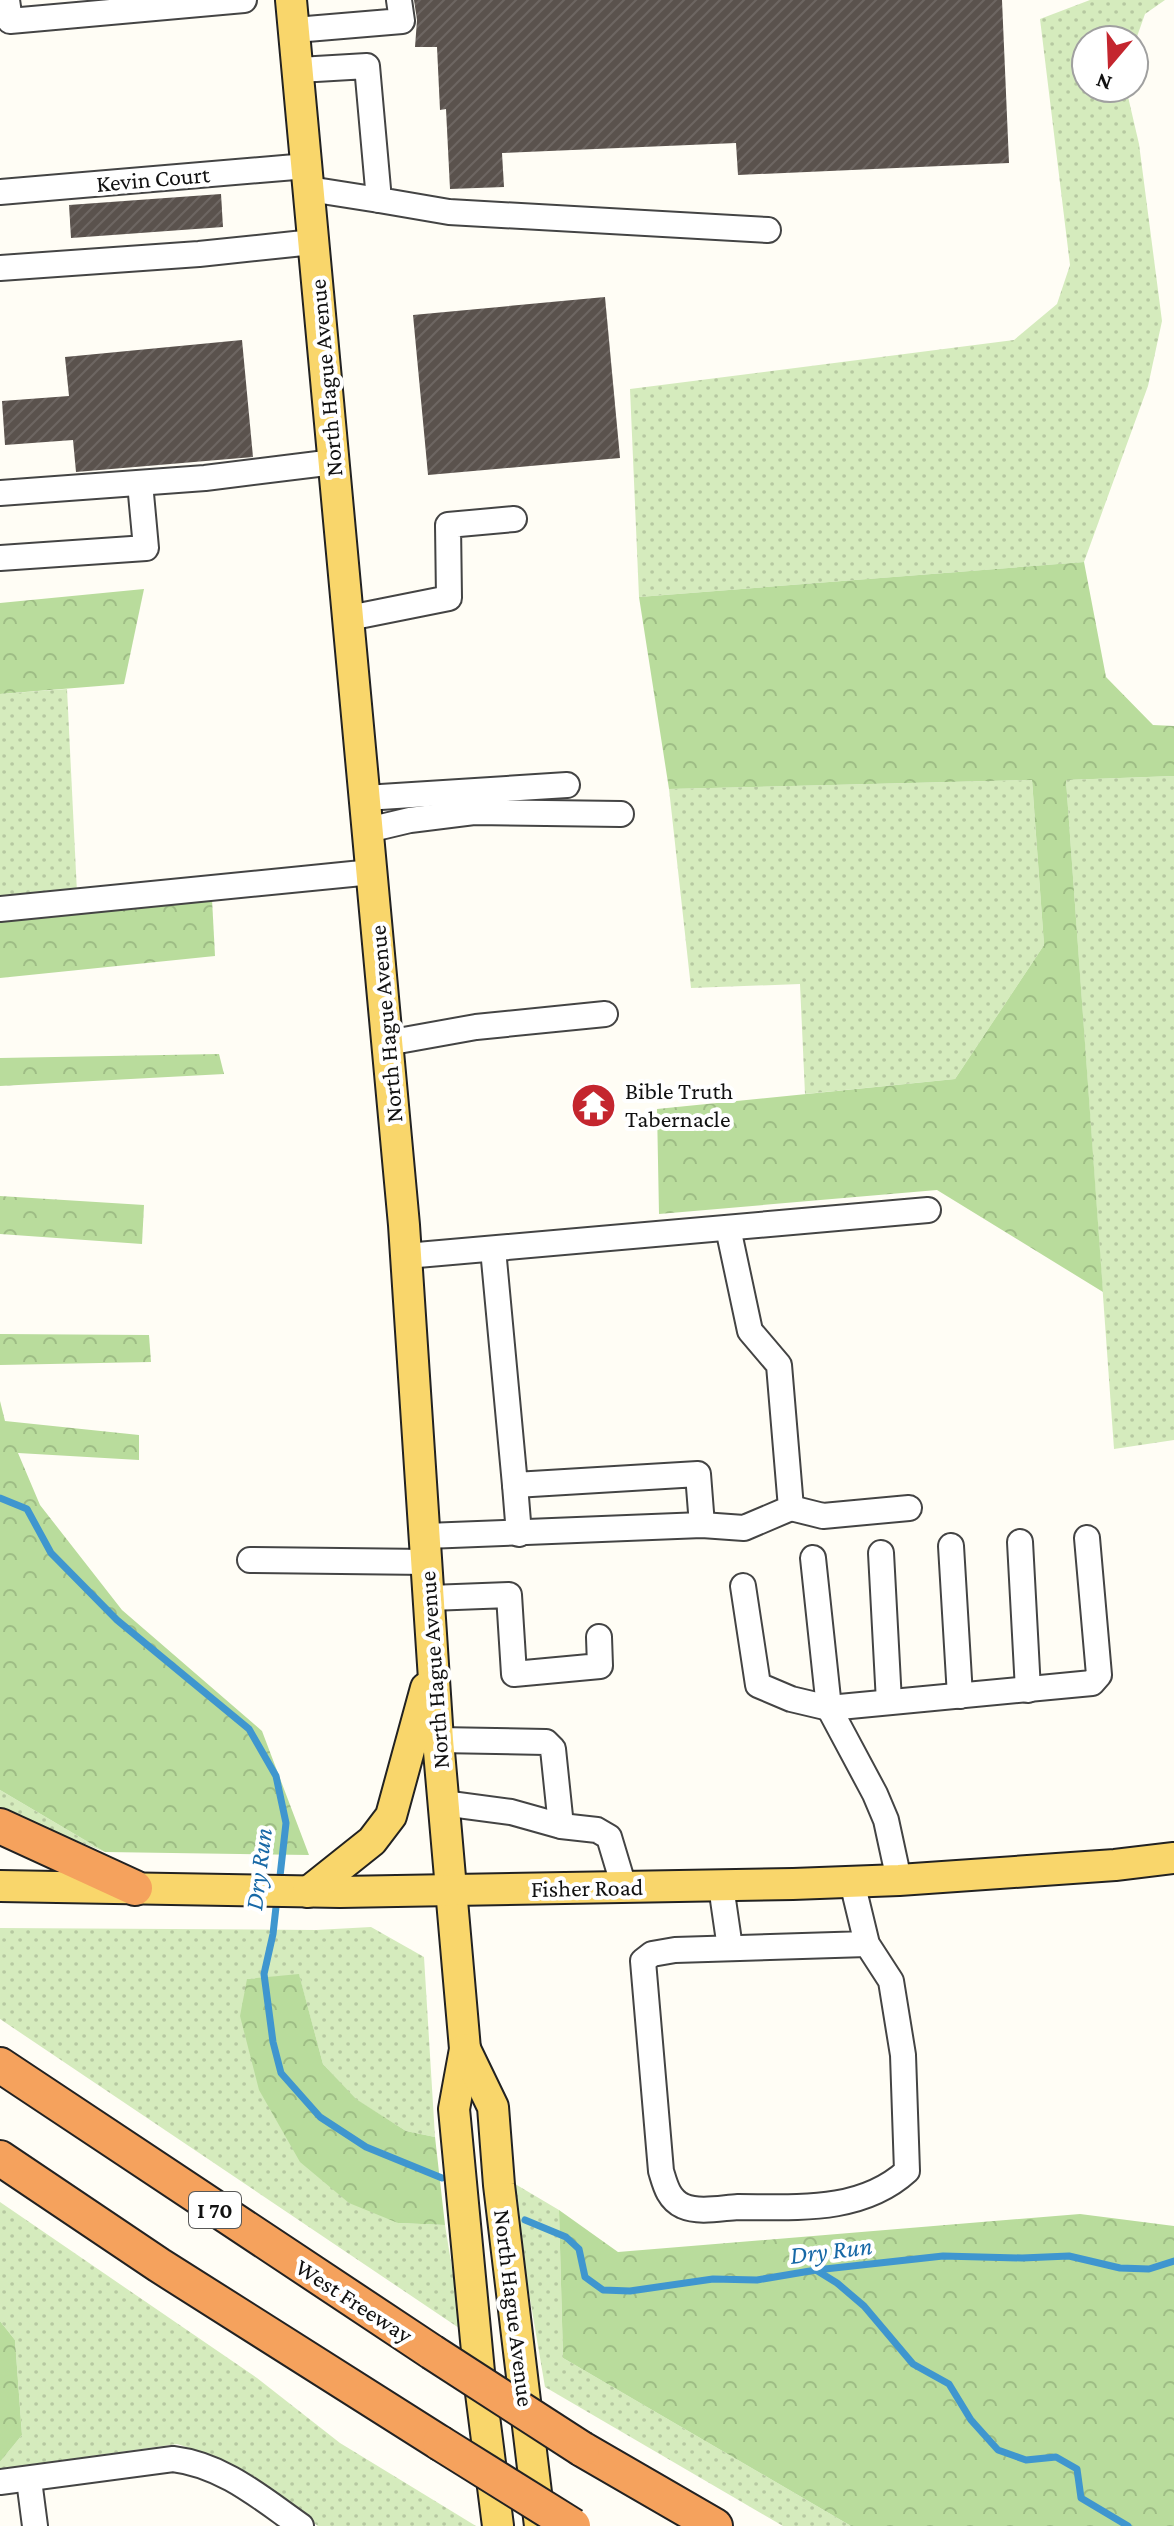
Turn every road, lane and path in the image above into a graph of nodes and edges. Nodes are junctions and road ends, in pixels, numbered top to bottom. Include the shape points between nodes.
1 (7, 0) edge
2 (237, 0) edge
3 (244, 0) edge
4 (399, 0) edge
5 (293, 15) edge
6 (299, 70) junction
7 (308, 178) junction
8 (0, 192) edge
9 (379, 200) junction
10 (768, 230) dead end
11 (313, 242) junction
12 (0, 268) edge
13 (334, 462) junction
14 (140, 483) junction
15 (0, 493) edge
16 (514, 519) dead end
17 (0, 558) edge
18 (349, 618) junction
19 (567, 785) dead end
20 (365, 798) junction
21 (621, 814) dead end
22 (368, 830) junction
23 (372, 872) junction
24 (0, 909) edge
25 (605, 1014) dead end
26 (387, 1043) junction
27 (928, 1210) dead end
28 (728, 1228) junction
29 (493, 1249) junction
30 (406, 1256) junction
31 (515, 1485) junction
32 (791, 1508) junction
33 (909, 1508) dead end
34 (702, 1525) junction
35 (519, 1534) junction
36 (1087, 1538) dead end
37 (1020, 1542) dead end
38 (951, 1546) dead end
39 (427, 1549) junction
40 (881, 1553) dead end
41 (813, 1558) dead end
42 (250, 1560) dead end
43 (743, 1586) dead end
44 (430, 1598) junction
45 (599, 1637) dead end
46 (434, 1659) junction
47 (1028, 1690) junction
48 (960, 1696) junction
49 (889, 1702) junction
50 (829, 1708) junction
51 (438, 1740) junction
52 (443, 1803) junction
53 (0, 1826) edge
54 (561, 1826) junction
55 (1174, 1858) edge
56 (899, 1880) junction
57 (852, 1882) junction
58 (0, 1886) edge
59 (721, 1886) junction
60 (624, 1887) junction
61 (135, 1888) junction
62 (449, 1890) junction
63 (308, 1892) junction
64 (867, 1944) junction
65 (730, 1948) junction
66 (465, 2049) junction
67 (0, 2065) edge
68 (0, 2158) edge
69 (29, 2480) junction
70 (0, 2482) edge
71 (35, 2526) edge
72 (301, 2526) edge
73 (498, 2526) edge
74 (540, 2526) edge
75 (573, 2526) edge
76 (715, 2526) edge

1 - 2 street via 10,21
2 - 3 street
4 - 5 street via 402,21
5 - 6 main road, North Hague Avenue
6 - 7 main road, North Hague Avenue
6 - 9 street via 367,66
7 - 8 street, Kevin Court
7 - 9 street, Kevin Court
7 - 11 main road, North Hague Avenue
9 - 10 street, Kevin Court via 449,212
11 - 12 street
11 - 13 main road, North Hague Avenue
13 - 14 street
13 - 18 main road, North Hague Avenue
14 - 15 street
14 - 17 street via 146,548
16 - 18 street via 448,525 449,598
18 - 20 main road, North Hague Avenue
19 - 20 street
20 - 22 main road, North Hague Avenue
21 - 22 street via 474,812
22 - 23 main road, North Hague Avenue
23 - 24 street
23 - 26 main road, North Hague Avenue
25 - 26 street via 476,1027
26 - 30 main road, North Hague Avenue
27 - 28 street
28 - 29 street
28 - 32 street via 750,1331 779,1365
29 - 30 street
29 - 31 street
30 - 39 main road, North Hague Avenue
31 - 34 street via 698,1474
31 - 35 street
32 - 33 street via 823,1516
32 - 34 street via 744,1528
34 - 35 street
35 - 39 street
36 - 47 street via 1099,1675 1092,1683
37 - 47 street
38 - 48 street
39 - 42 street
39 - 44 main road, North Hague Avenue
40 - 49 street
41 - 50 street
43 - 50 street via 758,1685
44 - 45 street via 509,1595 514,1674 600,1666
44 - 46 main road, North Hague Avenue
46 - 51 main road, North Hague Avenue
46 - 63 main road via 391,1816 372,1841
47 - 48 street
48 - 49 street
49 - 50 street
50 - 56 street via 886,1820
51 - 52 main road, North Hague Avenue
51 - 54 street via 546,1742 553,1749
52 - 54 street via 511,1812
52 - 62 main road, North Hague Avenue
53 - 61 highway
54 - 60 street via 597,1830 609,1837
55 - 56 main road, Fisher Road
56 - 57 main road, Fisher Road
57 - 59 main road, Fisher Road
57 - 64 street
58 - 61 main road, Fisher Road
59 - 60 main road, Fisher Road
59 - 65 street
60 - 62 main road, Fisher Road
61 - 63 main road, Fisher Road
62 - 63 main road, Fisher Road
62 - 66 main road, North Hague Avenue
64 - 65 street
64 - 65 street via 891,1981 903,2055 907,2171 870,2195 813,2207 700,2209 682,2206 668,2194 661,2171 643,1961 675,1950
66 - 73 main road, North Hague Avenue via 454,2109
66 - 74 main road, North Hague Avenue via 493,2107
67 - 76 highway, West Freeway / I 70, bridge via 582,2449
68 - 75 highway, bridge
69 - 70 street
69 - 71 street
69 - 72 street via 173,2459 197,2462 223,2472

